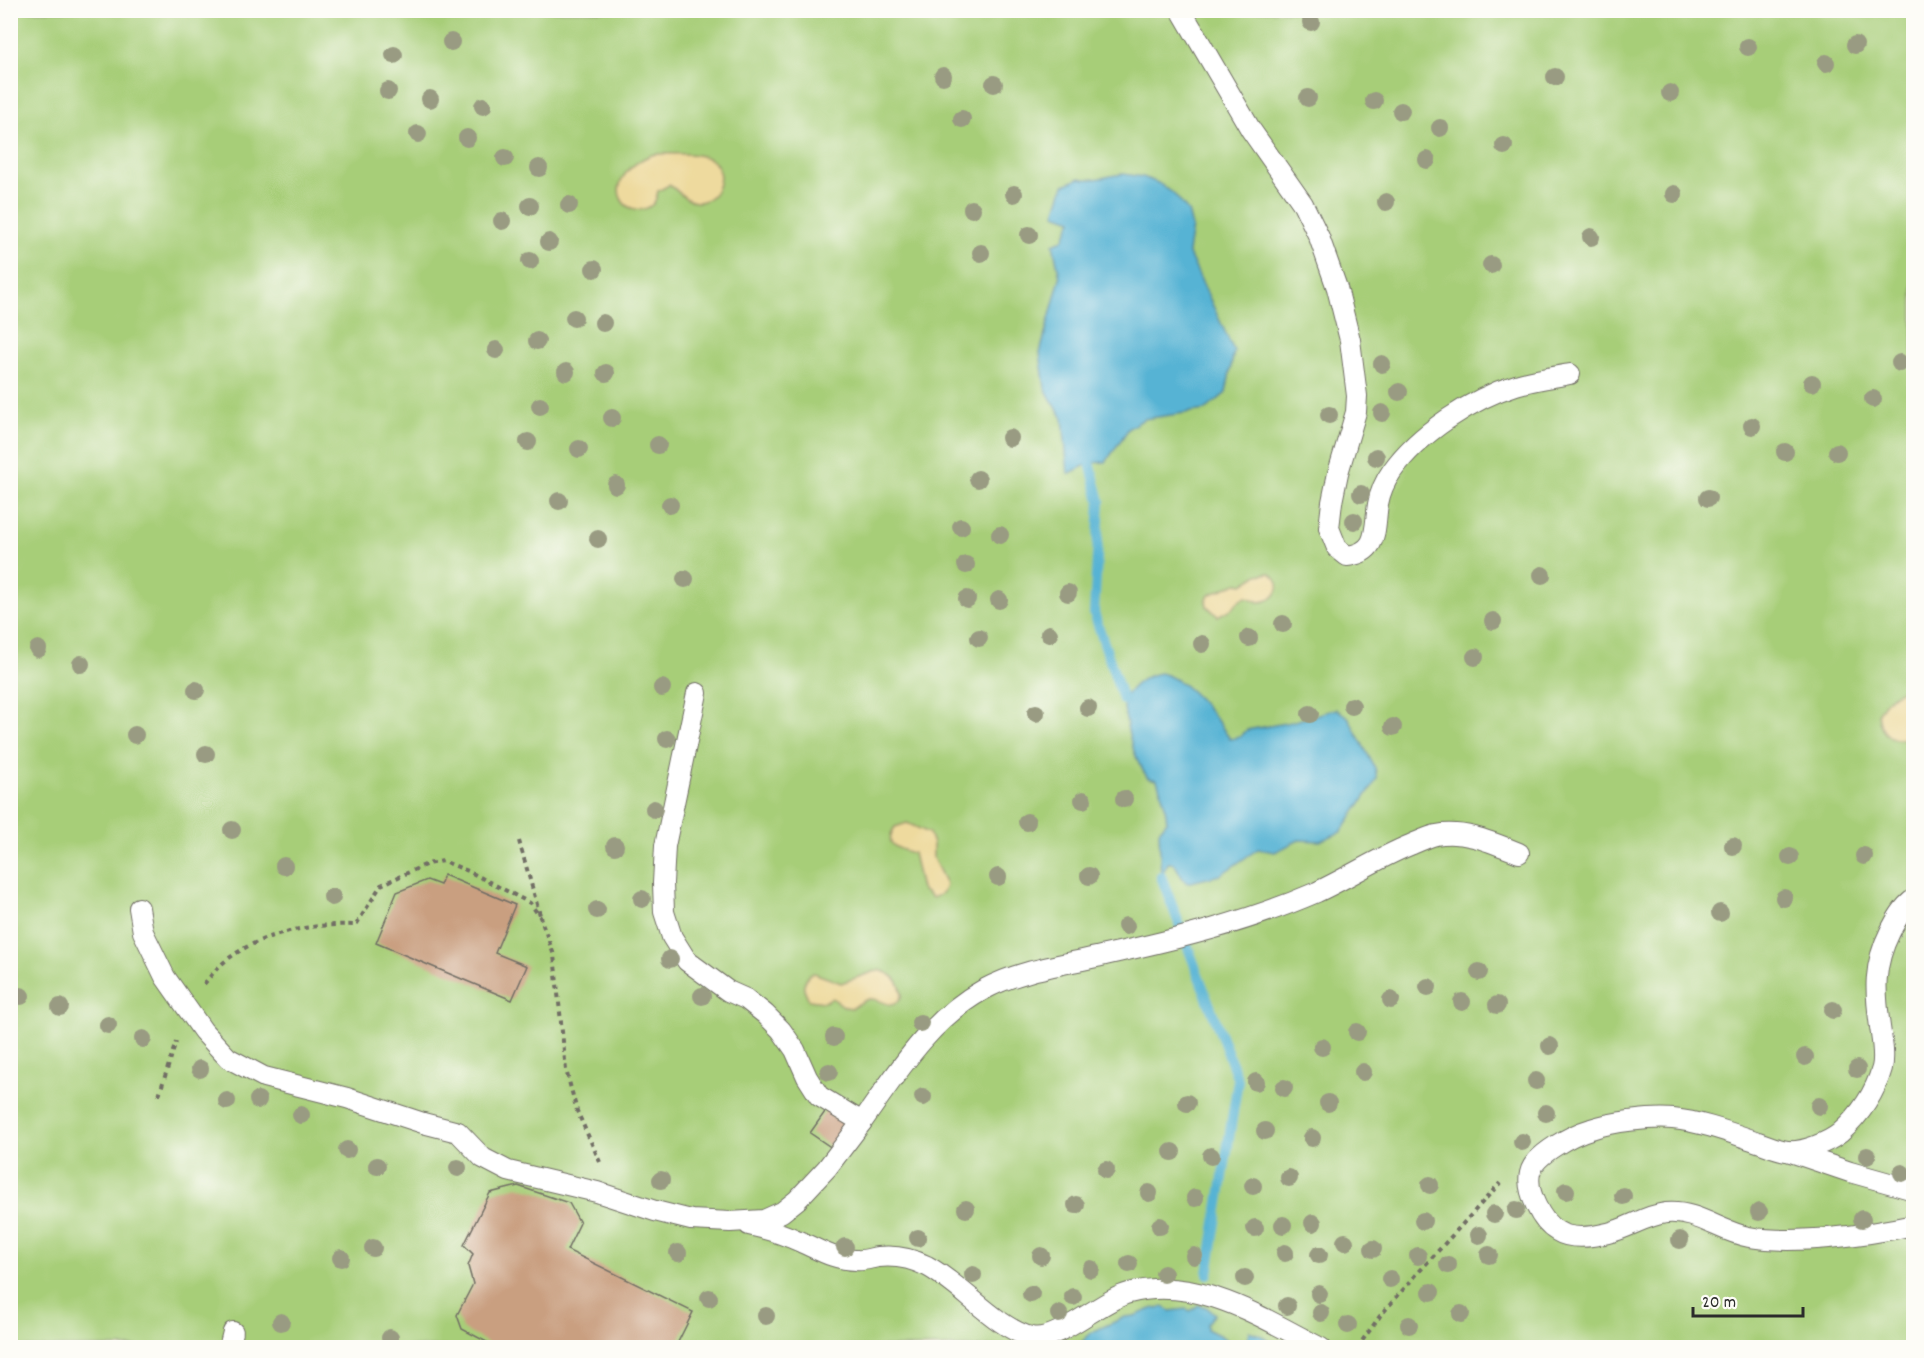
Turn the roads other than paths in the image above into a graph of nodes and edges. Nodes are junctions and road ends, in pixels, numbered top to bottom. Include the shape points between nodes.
1 (1181, 10) edge
2 (1570, 374) dead end
3 (698, 693) dead end
4 (1518, 853) dead end
5 (1914, 899) edge
6 (139, 908) dead end
7 (862, 1122) junction
8 (1788, 1151) junction
9 (1914, 1190) edge
10 (730, 1222) junction
11 (1914, 1225) edge
12 (1321, 1347) edge

1 - 2 lane via 1251,130 1303,204 1337,288 1350,340 1357,396 1332,502 1329,528 1337,548 1347,556 1357,555 1369,546 1376,531 1384,483 1410,448 1437,426 1491,394
3 - 7 lane via 665,846 664,912 672,937 687,961 728,991 746,999 781,1030 819,1096
4 - 7 lane via 1475,836 1434,836 1317,891 1229,926 1010,977 952,1011 900,1068
5 - 8 lane via 1906,905 1881,950 1876,974 1882,1067 1873,1091 1838,1135 1822,1144
6 - 10 lane via 143,932 165,977 203,1031 228,1058 264,1077 458,1132 483,1158 508,1171 691,1220
7 - 10 lane via 827,1168 782,1212 764,1220
8 - 9 lane
8 - 11 lane via 1703,1125 1672,1119 1639,1120 1592,1128 1555,1146 1530,1172 1530,1186 1538,1211 1556,1231 1578,1238 1608,1233 1663,1213 1693,1215 1726,1231 1774,1240
10 - 12 lane via 768,1229 833,1257 906,1257 961,1289 1014,1331 1034,1338 1056,1334 1127,1293 1164,1289 1220,1298

